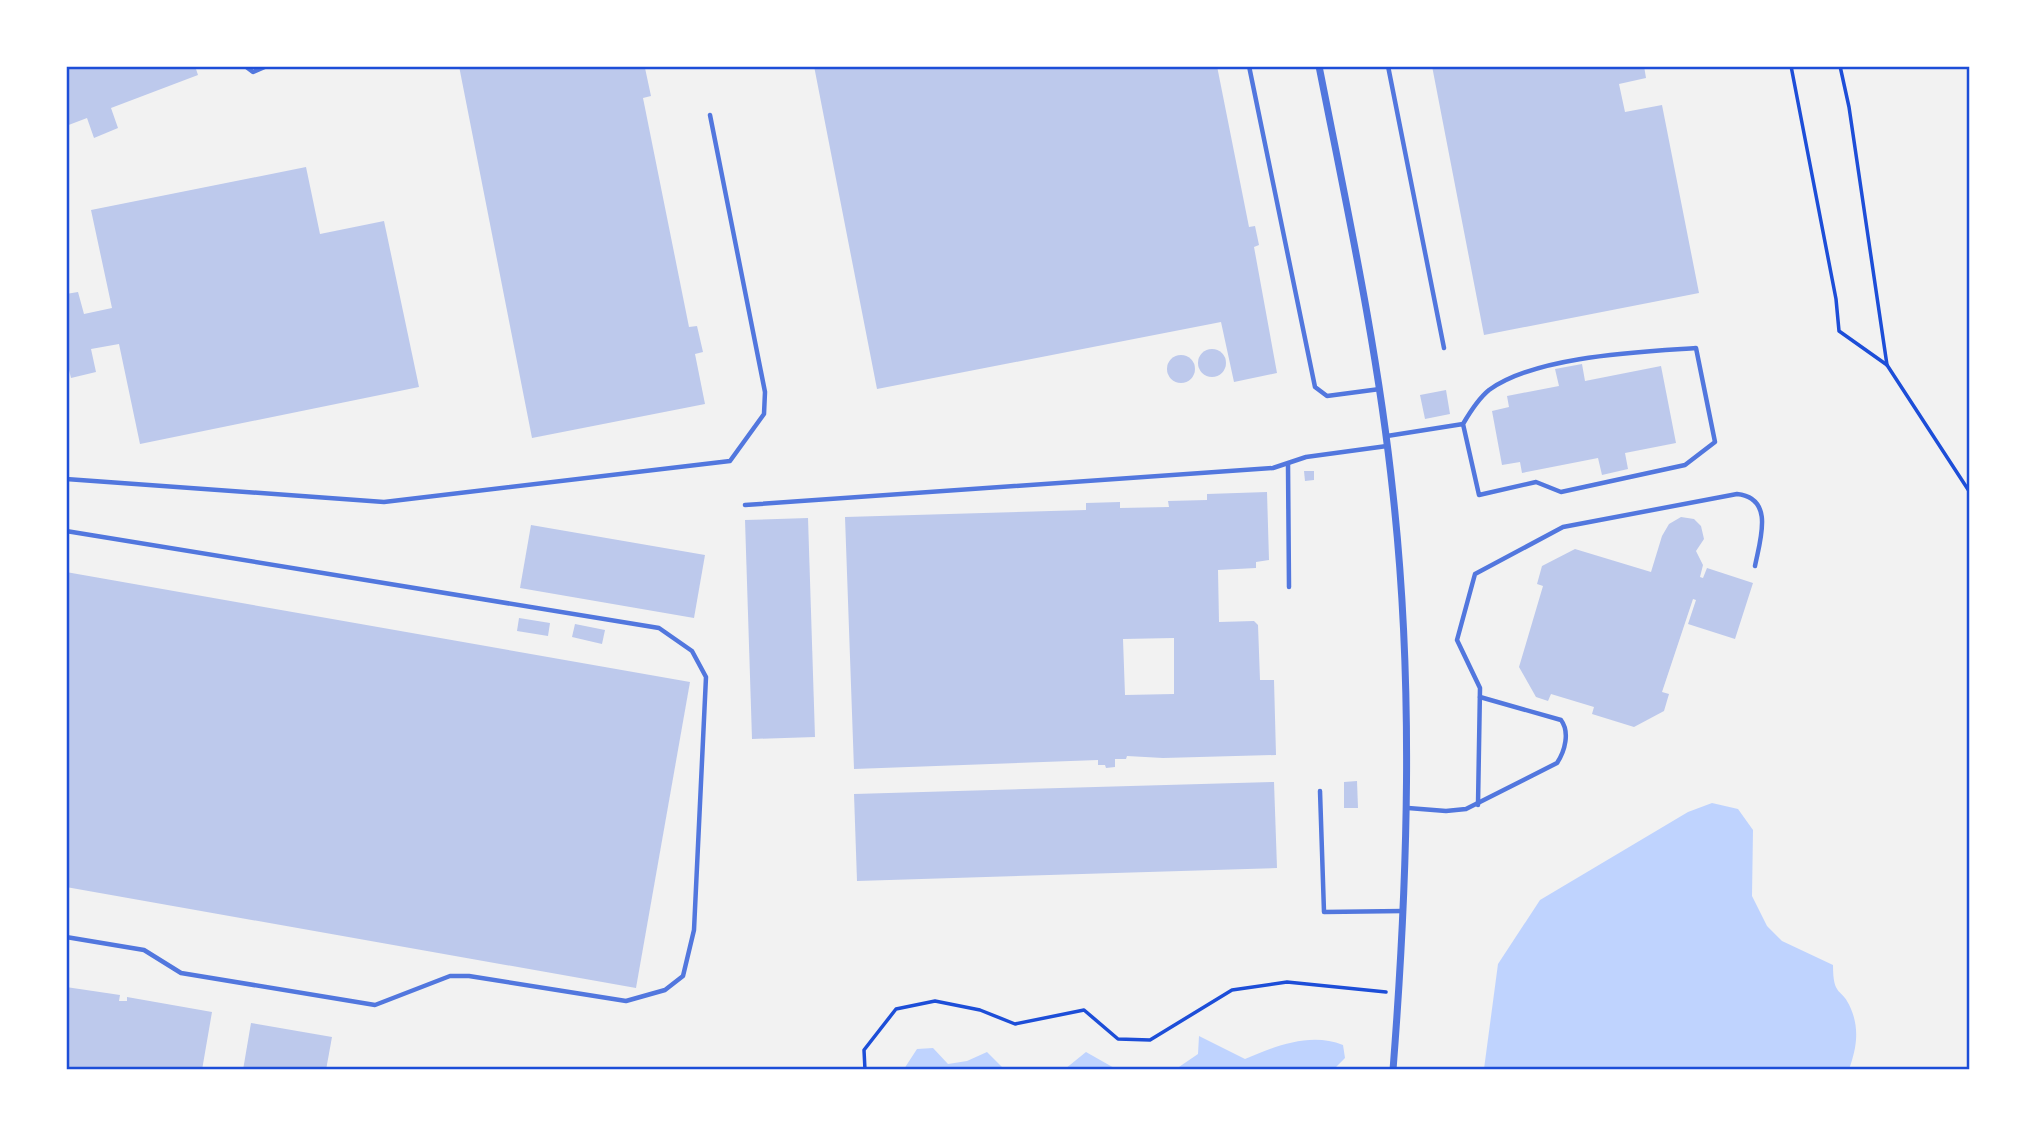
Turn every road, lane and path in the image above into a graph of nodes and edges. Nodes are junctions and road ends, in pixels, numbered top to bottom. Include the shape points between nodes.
1 (245, 66) edge
2 (267, 66) edge
3 (1249, 66) edge
4 (1319, 66) edge
5 (1388, 66) edge
6 (1791, 66) edge
7 (1840, 66) edge
8 (710, 115) dead end
9 (1444, 348) dead end
10 (1887, 365) junction
11 (1380, 389) junction
12 (1463, 424) junction
13 (1386, 436) junction
14 (1387, 446) junction
15 (1288, 464) junction
16 (66, 479) edge
17 (1969, 491) edge
18 (745, 505) dead end
19 (66, 531) edge
20 (1755, 566) dead end
21 (1289, 587) dead end
22 (1480, 696) junction
23 (1320, 791) dead end
24 (1478, 805) junction
25 (1408, 808) junction
26 (1404, 911) junction
27 (66, 937) edge
28 (1399, 993) junction
29 (865, 1069) edge
30 (1393, 1069) edge

1 - 2 lane via 253,72
3 - 11 lane via 1315,387 1327,396
4 - 11 street
5 - 9 lane
6 - 10 path via 1839,331
7 - 10 path
8 - 16 lane via 765,392 764,414 730,461 384,502
10 - 17 path
11 - 13 street
12 - 12 lane via 1479,495 1536,482 1560,492 1685,465 1715,442 1696,348 1613,354 1523,373 1489,390
12 - 13 lane
13 - 14 street
14 - 15 lane via 1306,457
14 - 25 street via 1406,672
15 - 18 lane
15 - 21 lane
19 - 27 lane via 659,628 692,651 706,677 694,930 683,976 665,990 626,1001 450,976 375,1005 181,973 144,950
20 - 22 lane via 1764,518 1746,495 1563,527 1472,579 1457,640
22 - 24 lane
22 - 24 lane via 1561,720 1566,731 1558,763
23 - 26 lane via 1324,912
24 - 25 lane via 1446,811
25 - 26 street
26 - 28 street
28 - 29 path via 1287,982 1231,990 1150,1040 1118,1039 1084,1010 1015,1024 980,1010 935,1001 896,1009 864,1050
28 - 30 street

